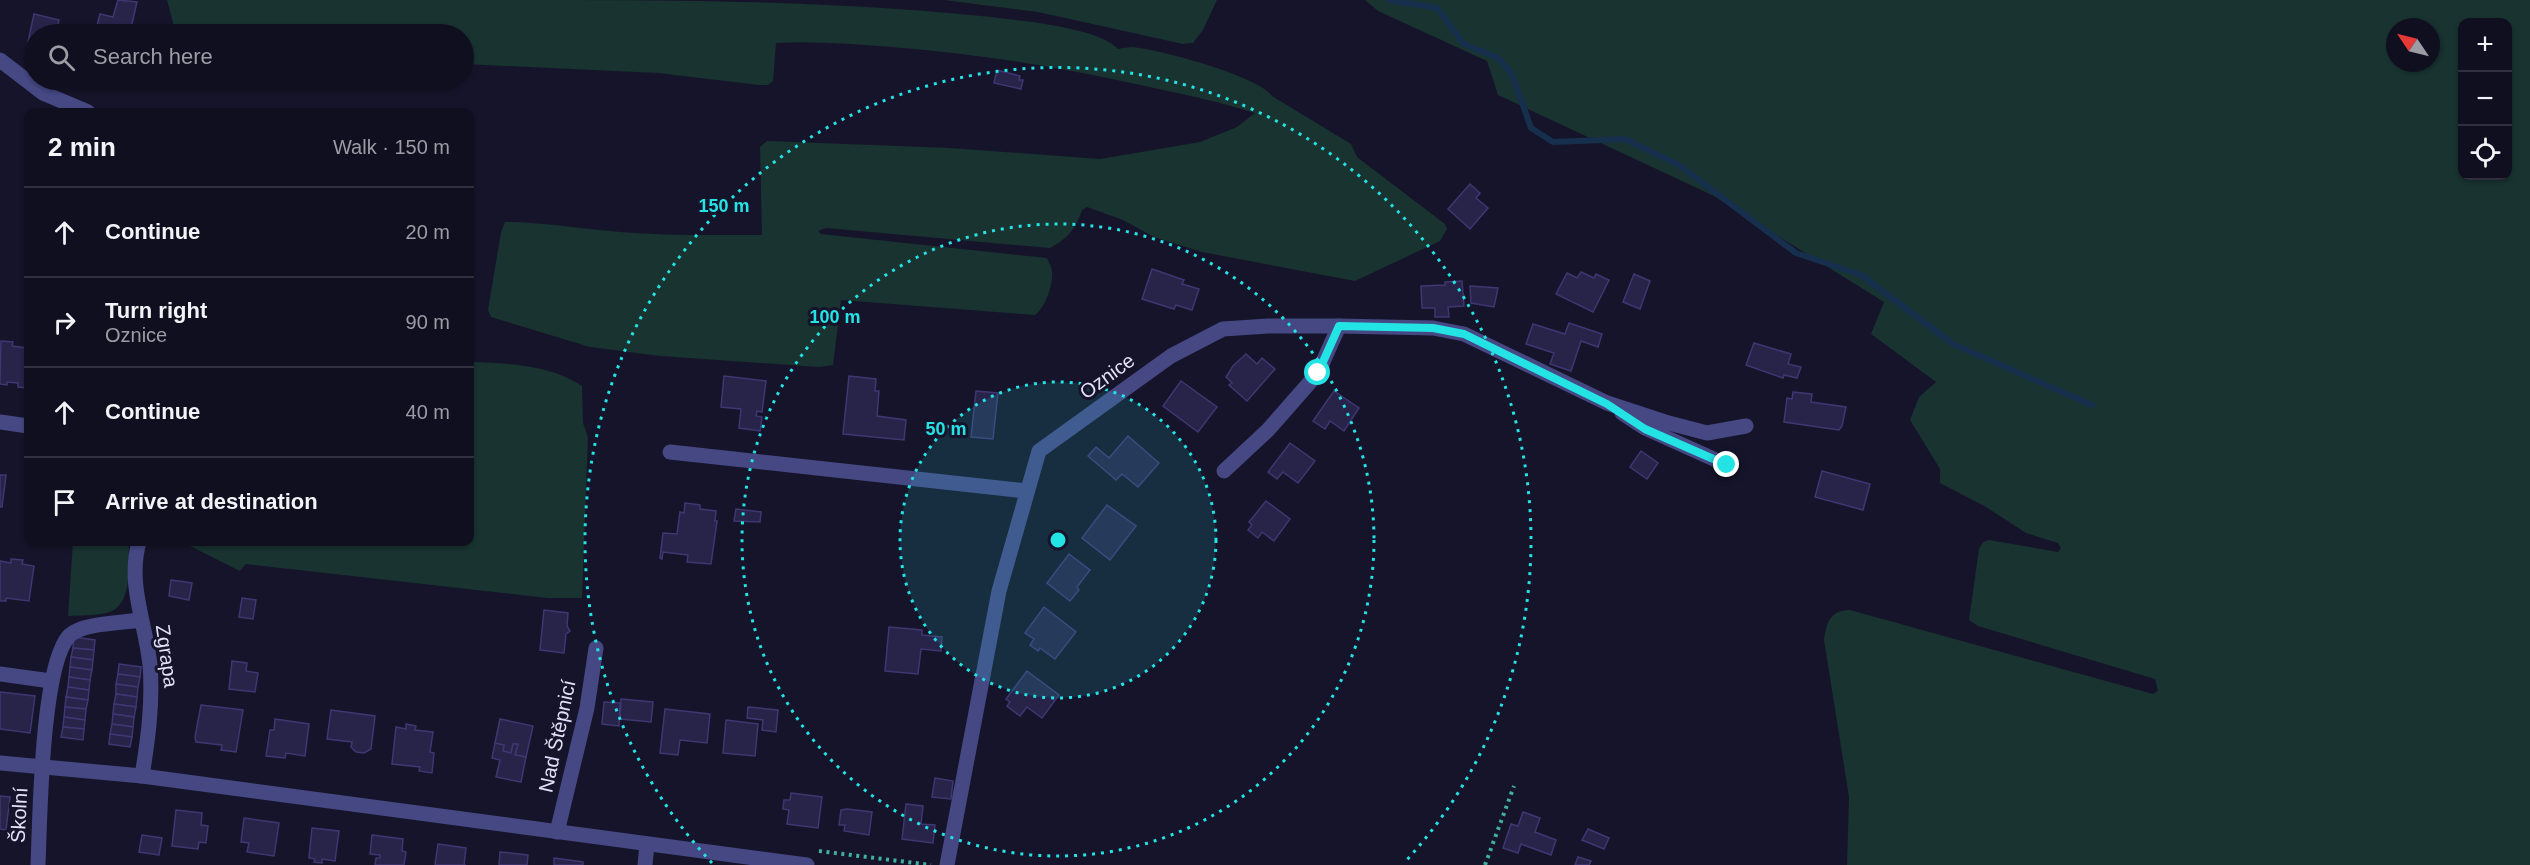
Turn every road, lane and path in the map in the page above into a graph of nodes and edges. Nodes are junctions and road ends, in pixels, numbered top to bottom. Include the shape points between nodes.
1 (0, 60) edge
2 (24, 78) edge
3 (39, 90) edge
4 (79, 108) edge
5 (1339, 326) junction
6 (1607, 404) junction
7 (0, 422) edge
8 (24, 425) edge
9 (1746, 426) dead end
10 (1707, 433) junction
11 (670, 452) dead end
12 (1708, 458) junction
13 (1727, 465) dead end
14 (1224, 471) dead end
15 (1026, 491) junction
16 (139, 546) edge
17 (140, 620) junction
18 (596, 648) dead end
19 (0, 674) edge
20 (51, 681) junction
21 (0, 763) edge
22 (43, 768) junction
23 (142, 776) junction
24 (1514, 786) dead end
25 (557, 832) junction
26 (646, 844) junction
27 (765, 862) edge
28 (38, 865) edge
29 (645, 865) edge
30 (807, 865) edge
31 (947, 865) edge
32 (1485, 865) edge

1 - 2 street
3 - 4 street
5 - 6 street, Oznice via 1433,328 1464,334
5 - 14 street via 1318,373 1268,430
5 - 15 street, Oznice via 1223,329 1171,356 1039,451
6 - 10 street
6 - 12 street via 1645,429
7 - 8 street
9 - 10 street
10 - 12 street
11 - 15 street
12 - 13 street
15 - 31 street, Oznice via 999,591
16 - 17 street, Zgrapa via 135,590
17 - 20 street, Školní via 81,628 69,636
17 - 23 street, Zgrapa via 152,705
18 - 25 street, Nad Štěpnicí via 587,708
19 - 20 street
20 - 22 street, Školní
21 - 22 street
22 - 23 street
22 - 28 street, Školní
23 - 25 street
24 - 32 path
25 - 26 street
26 - 27 street
26 - 29 street
27 - 30 street

